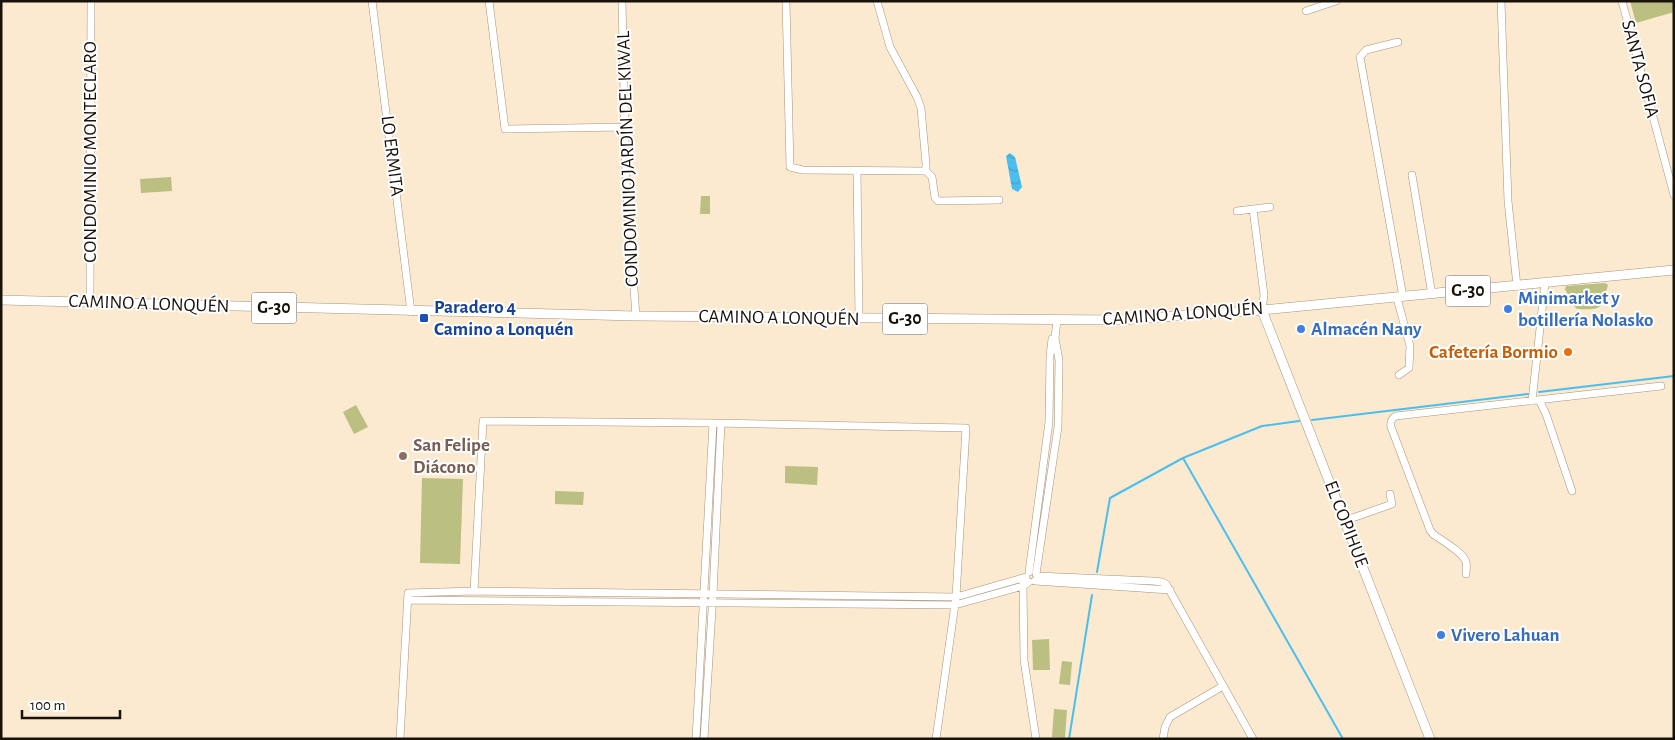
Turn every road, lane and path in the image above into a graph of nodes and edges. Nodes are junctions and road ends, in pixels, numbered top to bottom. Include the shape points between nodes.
1 (90, 1) edge
2 (372, 1) edge
3 (489, 1) edge
4 (622, 1) edge
5 (786, 1) edge
6 (877, 1) edge
7 (1336, 1) edge
8 (1502, 1) edge
9 (1622, 1) edge
10 (1306, 10) dead end
11 (1398, 42) dead end
12 (624, 127) junction
13 (925, 170) junction
14 (857, 171) junction
15 (1412, 175) dead end
16 (1674, 195) edge
17 (1000, 200) dead end
18 (1270, 207) dead end
19 (1253, 209) junction
20 (1237, 212) dead end
21 (1674, 270) edge
22 (1545, 283) junction
23 (1517, 286) junction
24 (1432, 295) junction
25 (1400, 297) junction
26 (1, 300) edge
27 (90, 302) junction
28 (1262, 310) junction
29 (411, 312) junction
30 (636, 316) junction
31 (859, 318) junction
32 (1054, 320) junction
33 (1399, 375) dead end
34 (1661, 386) dead end
35 (1536, 400) junction
36 (713, 423) junction
37 (721, 423) junction
38 (1572, 491) dead end
39 (1390, 494) dead end
40 (1344, 521) junction
41 (1466, 574) dead end
42 (1030, 578) junction
43 (474, 591) junction
44 (705, 594) junction
45 (713, 594) junction
46 (408, 596) junction
47 (956, 597) junction
48 (704, 603) junction
49 (713, 603) junction
50 (955, 605) junction
51 (1223, 686) junction
52 (400, 739) edge
53 (696, 739) edge
54 (704, 739) edge
55 (936, 739) edge
56 (1036, 739) edge
57 (1163, 739) edge
58 (1253, 739) edge
59 (1430, 739) edge

1 - 27 street, CONDOMINIO MONTECLARO
2 - 29 street, LO ERMITA
3 - 12 street via 505,129
4 - 12 street, CONDOMINIO JARDÍN DEL KIWAL
5 - 14 street via 789,165 803,170
6 - 13 street via 892,52 921,108
7 - 10 street
8 - 23 street via 1508,201
9 - 16 street, SANTA SOFIA
11 - 25 street via 1366,50 1360,57
12 - 30 street, CONDOMINIO JARDÍN DEL KIWAL
13 - 14 street
13 - 17 street via 932,177 938,201
14 - 31 street
15 - 24 street
18 - 19 street
19 - 20 street
19 - 28 street via 1264,295
21 - 22 main road, CAMINO A LONQUÉN / G-30
22 - 23 main road, CAMINO A LONQUÉN / G-30
22 - 35 street
23 - 24 main road, CAMINO A LONQUÉN / G-30
24 - 25 main road, CAMINO A LONQUÉN / G-30
25 - 28 main road, CAMINO A LONQUÉN / G-30
25 - 33 street via 1410,346 1410,368
26 - 27 main road, CAMINO A LONQUÉN / G-30
27 - 29 main road, CAMINO A LONQUÉN / G-30
28 - 32 main road, CAMINO A LONQUÉN / G-30 via 1132,320
28 - 40 main road, EL COPIHUE
29 - 30 main road, CAMINO A LONQUÉN / G-30
30 - 31 main road, CAMINO A LONQUÉN / G-30
31 - 32 main road, CAMINO A LONQUÉN / G-30
32 - 42 street via 1050,412
34 - 35 street
35 - 38 street via 1546,414
35 - 41 street via 1396,416 1390,422 1430,530 1463,558
36 - 37 street
36 - 43 street via 483,421
36 - 44 street
37 - 45 street
37 - 47 street via 966,428
39 - 40 street via 1392,504
40 - 59 main road, EL COPIHUE
42 - 47 street
42 - 50 street
42 - 51 street via 1158,581 1166,584
42 - 56 street via 1024,660
43 - 44 street
43 - 46 street
44 - 45 street
44 - 48 street
45 - 47 street
45 - 49 street
46 - 48 street
46 - 52 street
47 - 50 street
48 - 49 street
48 - 53 street
49 - 50 street
49 - 54 street
50 - 55 street
51 - 57 street via 1170,717
51 - 58 street

